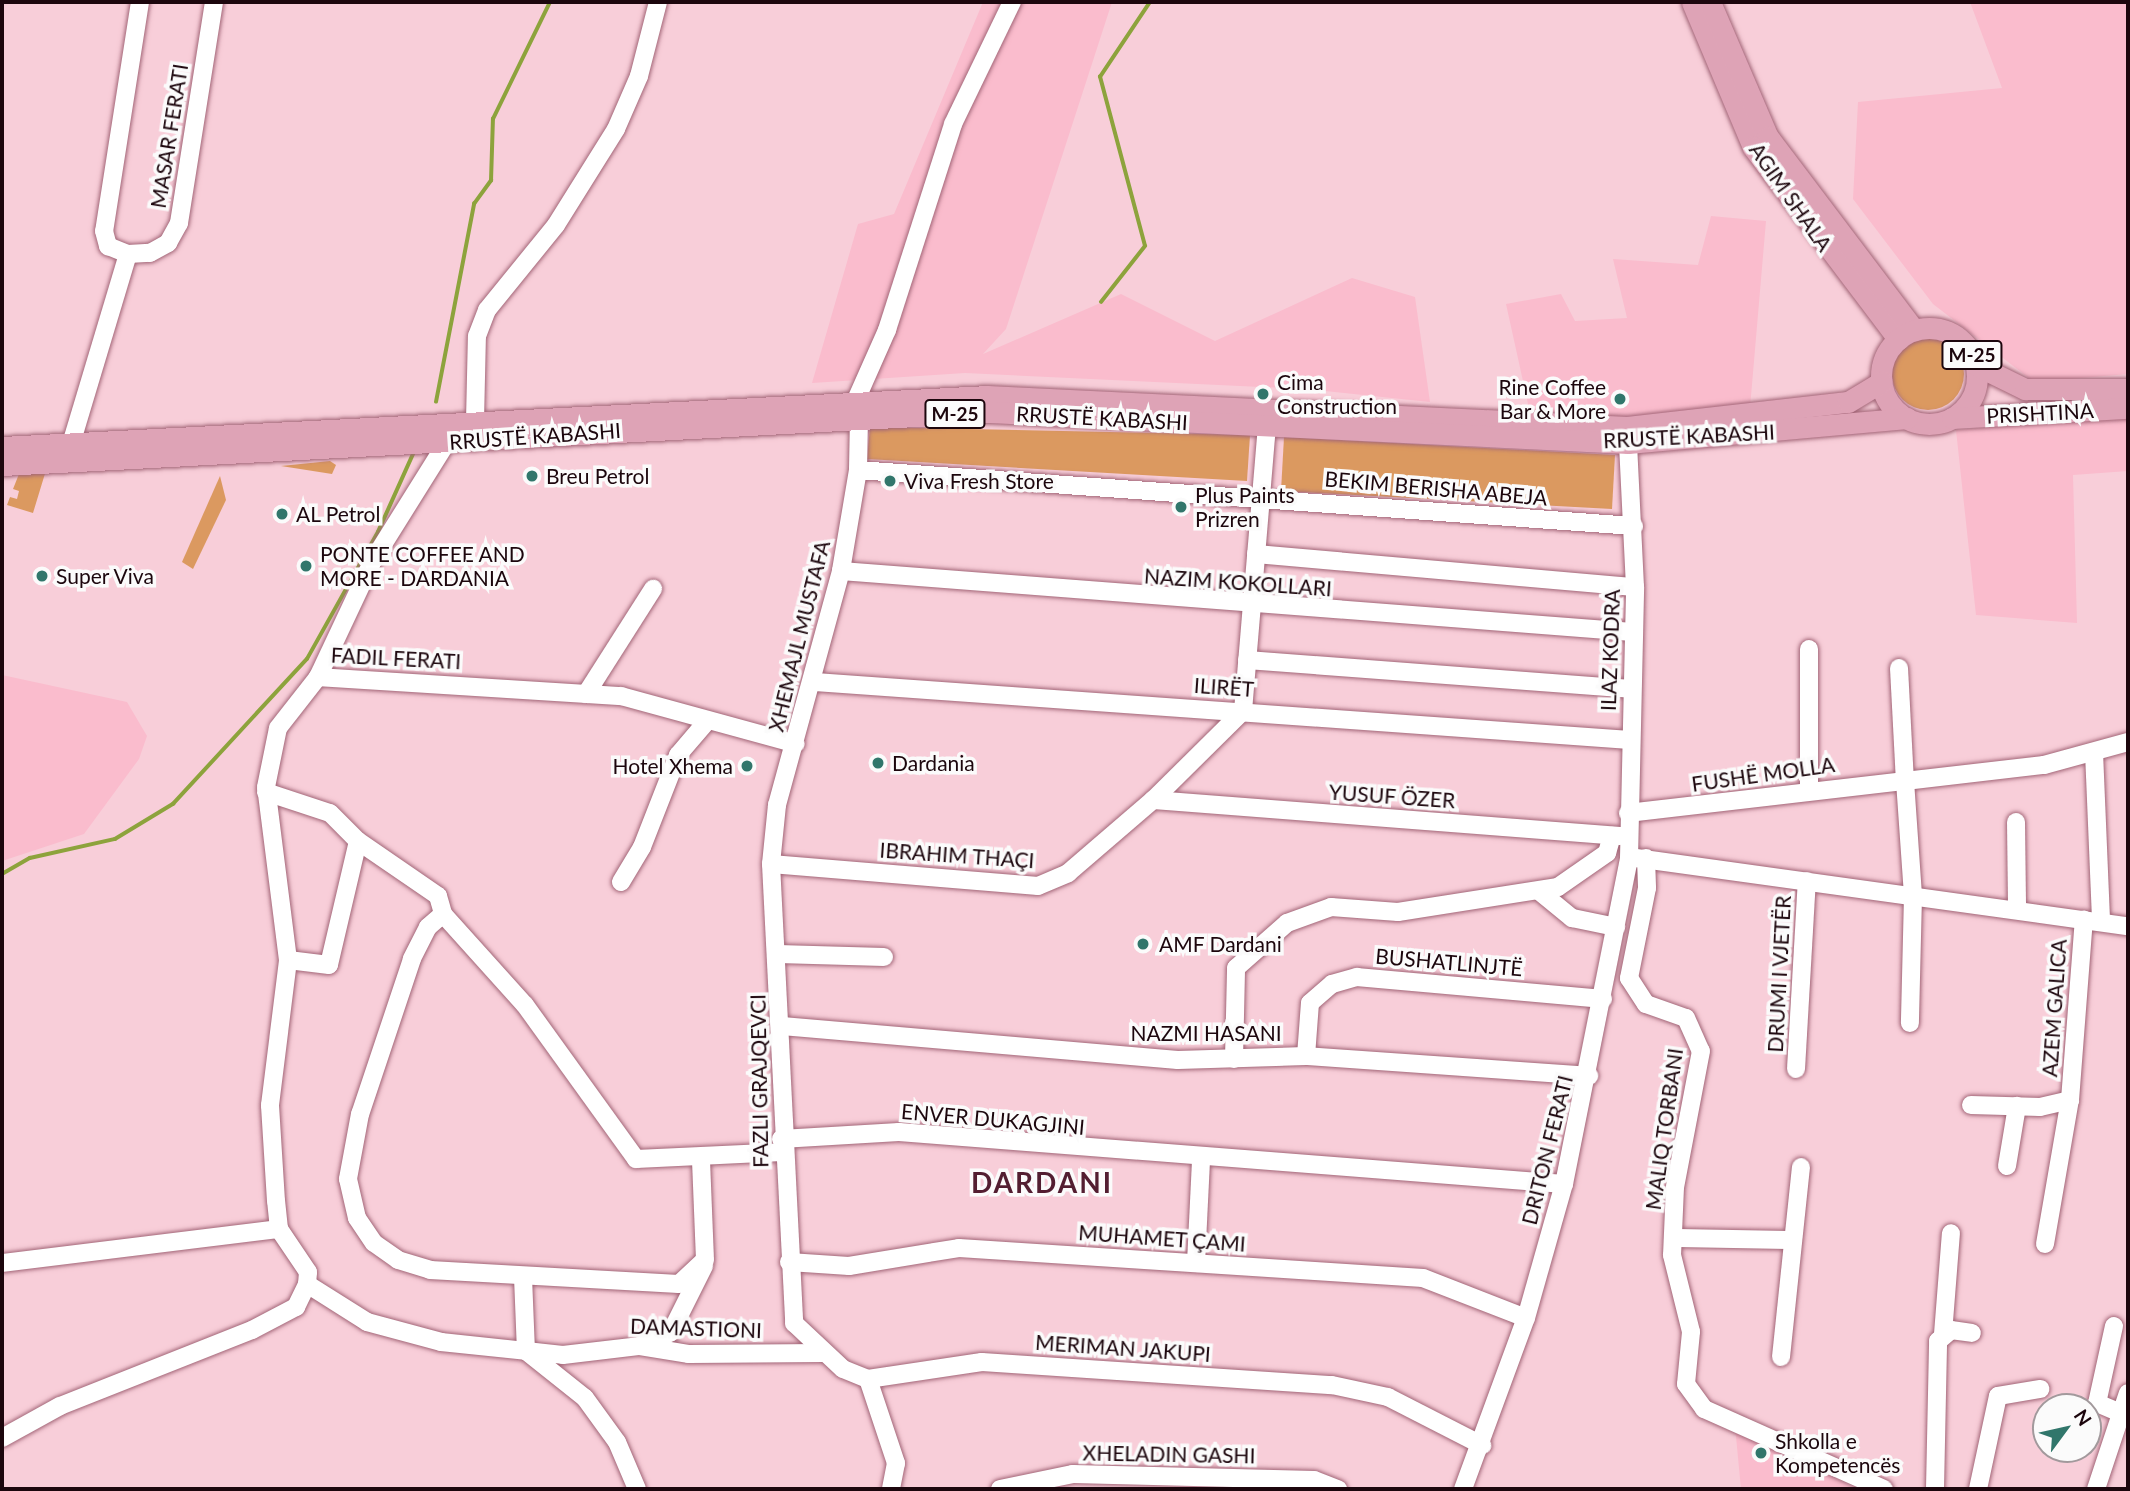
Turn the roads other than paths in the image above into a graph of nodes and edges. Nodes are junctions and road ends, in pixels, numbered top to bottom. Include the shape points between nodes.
1 (140, 2) edge
2 (214, 2) edge
3 (658, 2) edge
4 (1012, 2) edge
5 (1692, 2) edge
6 (1710, 2) edge
7 (128, 254) junction
8 (1906, 334) junction
9 (1976, 365) junction
10 (1881, 382) junction
11 (2128, 389) edge
12 (858, 408) junction
13 (2128, 408) edge
14 (1268, 418) junction
15 (1907, 418) junction
16 (1952, 418) junction
17 (475, 421) junction
18 (447, 442) junction
19 (1628, 443) junction
20 (71, 444) junction
21 (2, 447) edge
22 (2, 465) edge
23 (858, 470) junction
24 (1261, 496) junction
25 (1634, 526) junction
26 (1256, 554) junction
27 (841, 571) junction
28 (1635, 587) junction
29 (653, 589) dead end
30 (1251, 607) junction
31 (1633, 632) junction
32 (1809, 649) dead end
33 (1247, 660) junction
34 (1899, 668) dead end
35 (318, 677) junction
36 (815, 682) junction
37 (1631, 689) junction
38 (586, 694) junction
39 (1243, 711) junction
40 (707, 721) junction
41 (1630, 740) junction
42 (2128, 742) edge
43 (796, 744) junction
44 (2094, 752) junction
45 (1905, 781) junction
46 (1809, 788) junction
47 (266, 792) junction
48 (1153, 800) junction
49 (1628, 813) junction
50 (2016, 822) dead end
51 (1620, 836) junction
52 (358, 841) junction
53 (1637, 858) junction
54 (771, 864) junction
55 (1807, 881) junction
56 (621, 882) dead end
57 (1539, 891) junction
58 (1913, 896) junction
59 (2017, 910) junction
60 (443, 914) junction
61 (2092, 921) junction
62 (2128, 926) edge
63 (1616, 927) junction
64 (778, 954) junction
65 (884, 957) dead end
66 (288, 960) junction
67 (1602, 999) junction
68 (1910, 1023) dead end
69 (782, 1026) junction
70 (1306, 1056) junction
71 (1234, 1059) junction
72 (1796, 1069) dead end
73 (1588, 1076) junction
74 (2070, 1100) junction
75 (1971, 1105) dead end
76 (2017, 1107) junction
77 (782, 1145) junction
78 (1201, 1159) junction
79 (701, 1160) junction
80 (2007, 1166) dead end
81 (1801, 1167) dead end
82 (1564, 1184) junction
83 (279, 1229) junction
84 (1951, 1233) dead end
85 (1673, 1238) junction
86 (1793, 1240) junction
87 (2045, 1244) dead end
88 (705, 1260) junction
89 (789, 1262) junction
90 (2, 1263) edge
91 (1196, 1263) junction
92 (523, 1278) junction
93 (307, 1284) junction
94 (1526, 1318) junction
95 (2114, 1326) dead end
96 (1972, 1333) dead end
97 (1943, 1334) junction
98 (640, 1346) junction
99 (526, 1351) junction
100 (822, 1353) junction
101 (1781, 1357) dead end
102 (868, 1379) junction
103 (2040, 1389) dead end
104 (2128, 1393) edge
105 (2121, 1413) junction
106 (2, 1437) edge
107 (1482, 1445) junction
108 (637, 1489) edge
109 (891, 1489) edge
110 (1000, 1489) edge
111 (1338, 1489) edge
112 (1464, 1489) edge
113 (1884, 1489) edge
114 (1935, 1489) edge
115 (1978, 1489) edge
116 (2096, 1489) edge

1 - 7 street via 104,231 108,246
2 - 7 street, MASAR FERATI via 179,223 168,243 150,253
3 - 17 street via 639,76 616,129 556,225 487,310 477,336
4 - 12 street via 953,124
5 - 8 main road, AGIM SHALA via 1753,147
6 - 8 main road, AGIM SHALA via 1768,137
7 - 20 street
8 - 9 main road, PRISHTINA / M-25 via 1948,332 1966,345
8 - 10 main road via 1884,358
9 - 11 main road, PRISHTINA / M-25 via 2025,389
9 - 16 main road, PRISHTINA / M-25 via 1973,396
10 - 14 main road, RRUSTË KABASHI / M-25 via 1835,405 1627,427
10 - 15 main road via 1895,409
12 - 14 main road, RRUSTË KABASHI / M-25
12 - 17 main road, RRUSTË KABASHI / M-25
12 - 18 main road, RRUSTË KABASHI / M-25
12 - 23 street, XHEMAJL MUSTAFA
13 - 16 main road, PRISHTINA / M-25
14 - 19 main road, RRUSTË KABASHI / M-25
14 - 24 street
15 - 16 main road, PRISHTINA / M-25 via 1922,423
15 - 19 main road, RRUSTË KABASHI / M-25
17 - 20 main road, RRUSTË KABASHI / M-25
18 - 22 main road, RRUSTË KABASHI / M-25
18 - 35 street via 372,562
19 - 25 street, ILAZ KODRA
20 - 21 main road, RRUSTË KABASHI / M-25
23 - 24 street, BEKIM BERISHA ABEJA
23 - 27 street, XHEMAJL MUSTAFA
24 - 25 street, BEKIM BERISHA ABEJA
24 - 26 street
25 - 28 street, ILAZ KODRA
26 - 28 street
26 - 30 street
27 - 30 street, NAZIM KOKOLLARI
27 - 36 street, XHEMAJL MUSTAFA
28 - 31 street, ILAZ KODRA
29 - 38 street
30 - 31 street, NAZIM KOKOLLARI
30 - 33 street
31 - 37 street, ILAZ KODRA
32 - 46 street
33 - 37 street
33 - 39 street
34 - 45 street
35 - 38 street, FADIL FERATI
35 - 47 street, FADIL FERATI via 278,728
36 - 39 street, ILIRËT
36 - 43 street, XHEMAJL MUSTAFA
37 - 41 street, ILAZ KODRA
38 - 40 street, FADIL FERATI via 669,706
39 - 41 street, ILIRËT
39 - 48 street, IBRAHIM THAÇI
40 - 43 street, FADIL FERATI
40 - 56 street via 678,755 642,847
41 - 49 street, ILAZ KODRA
42 - 44 street, FUSHË MOLLA
43 - 54 street, XHEMAJL MUSTAFA via 777,805
44 - 45 street, FUSHË MOLLA via 2044,765
44 - 61 street
45 - 46 street, FUSHË MOLLA
45 - 58 street
46 - 49 street, FUSHË MOLLA
47 - 52 street via 330,813
47 - 66 street, FADIL FERATI
48 - 51 street, YUSUF ÖZER
48 - 54 street, IBRAHIM THAÇI via 1068,873 1038,886
49 - 51 street, ILAZ KODRA
50 - 59 street
51 - 53 street, ILAZ KODRA
51 - 57 street via 1607,853 1558,887
52 - 60 street via 439,896
52 - 66 street via 328,965
53 - 55 street, DRUMI I VJETËR
53 - 63 street, DRITON FERATI
53 - 85 street, MALIQ TORBANI via 1647,888 1629,978 1646,1004 1686,1018 1701,1051 1675,1187
54 - 64 street, FAZLI GRAJQEVCI
55 - 58 street, DRUMI I VJETËR
55 - 72 street, DRUMI I VJETËR
57 - 63 street via 1572,918
57 - 71 street via 1398,912 1331,907 1287,923 1237,968
58 - 59 street, DRUMI I VJETËR
58 - 68 street
59 - 61 street, DRUMI I VJETËR
60 - 79 street via 525,1005 636,1158
60 - 92 street via 428,927 408,972 360,1114 348,1179 357,1218 374,1243 398,1260 430,1270
61 - 62 street, DRUMI I VJETËR
61 - 74 street, AZEM GALICA
63 - 67 street, DRITON FERATI
64 - 65 street
64 - 69 street, FAZLI GRAJQEVCI
66 - 83 street, FADIL FERATI via 270,1105
67 - 70 street, BUSHATLINJTË via 1357,977 1332,984 1310,1003
67 - 73 street, DRITON FERATI
69 - 71 street, NAZMI HASANI via 1178,1060
69 - 77 street, FAZLI GRAJQEVCI
70 - 71 street, NAZMI HASANI
70 - 73 street, NAZMI HASANI
73 - 82 street, DRITON FERATI
74 - 76 street, AZEM GALICA
74 - 87 street, AZEM GALICA
75 - 76 street, AZEM GALICA
76 - 80 street
77 - 78 street, ENVER DUKAGJINI via 899,1132
77 - 79 street
77 - 89 street, FAZLI GRAJQEVCI
78 - 82 street, ENVER DUKAGJINI
78 - 91 street
79 - 88 street
81 - 86 street
82 - 94 street, DRITON FERATI
83 - 90 street
83 - 93 street via 308,1272
84 - 97 street
85 - 86 street, MALIQ TORBANI
85 - 113 street, MALIQ TORBANI via 1690,1317 1686,1384 1694,1398 1704,1409
86 - 101 street
88 - 92 street via 679,1284
88 - 98 street via 671,1332
89 - 91 street, MUHAMET ÇAMI via 849,1266 959,1248
89 - 100 street, FAZLI GRAJQEVCI via 794,1323
91 - 94 street, MUHAMET ÇAMI via 1423,1278
92 - 99 street
93 - 99 street, DAMASTIONI via 367,1322 440,1342
93 - 106 street via 296,1307 252,1330 83,1396
94 - 107 street, DRITON FERATI
95 - 105 street via 2097,1403
96 - 97 street
97 - 114 street
98 - 99 street, DAMASTIONI via 563,1355
98 - 100 street, DAMASTIONI via 689,1354
99 - 108 street via 585,1398 617,1442
100 - 102 street
102 - 107 street, MERIMAN JAKUPI via 982,1362 1332,1385 1388,1397
102 - 109 street via 896,1463
103 - 115 street via 1998,1396
104 - 105 street
105 - 116 street
107 - 112 street
110 - 111 street, XHELADIN GASHI via 1073,1474 1314,1480

